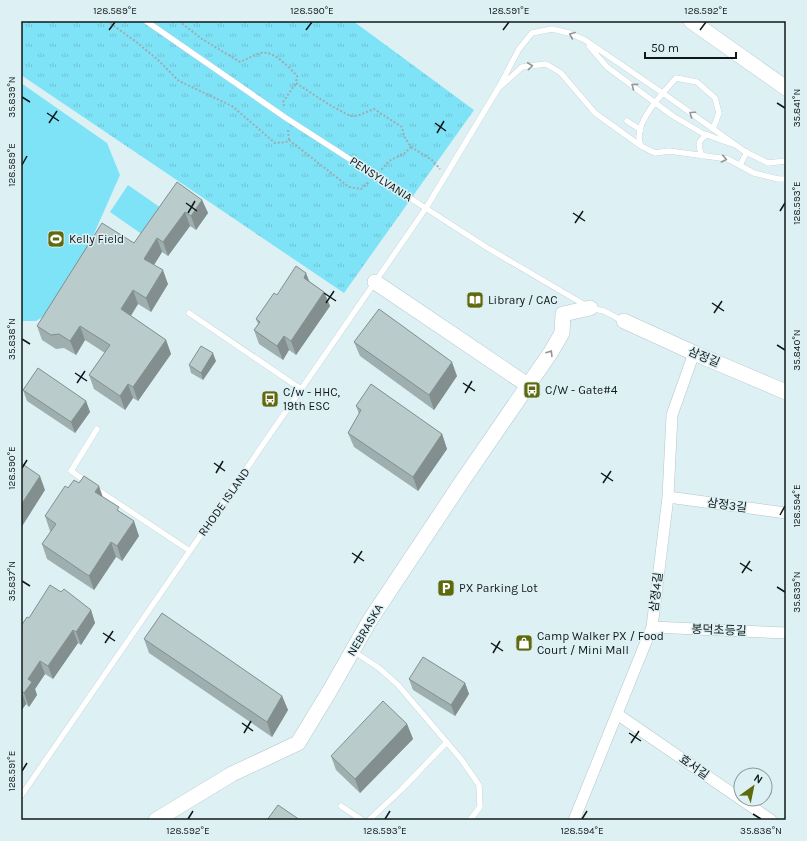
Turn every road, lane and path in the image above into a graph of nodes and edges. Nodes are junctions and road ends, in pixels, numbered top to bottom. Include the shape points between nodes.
1 (146, 21) edge
2 (691, 21) edge
3 (585, 40) junction
4 (499, 87) junction
5 (786, 88) edge
6 (663, 93) junction
7 (654, 102) junction
8 (627, 121) dead end
9 (713, 129) junction
10 (641, 130) junction
11 (707, 135) junction
12 (641, 146) junction
13 (411, 147) dead end
14 (740, 147) junction
15 (747, 152) junction
16 (702, 156) junction
17 (786, 161) edge
18 (740, 165) junction
19 (446, 176) junction
20 (786, 179) edge
21 (426, 208) junction
22 (375, 282) junction
23 (590, 308) junction
24 (190, 313) dead end
25 (624, 321) joint
26 (694, 353) junction
27 (529, 386) junction
28 (302, 389) junction
29 (786, 392) edge
30 (97, 429) dead end
31 (668, 497) junction
32 (786, 513) edge
33 (190, 551) junction
34 (652, 628) junction
35 (786, 633) edge
36 (353, 651) junction
37 (617, 714) junction
38 (446, 742) junction
39 (21, 796) edge
40 (341, 806) dead end
41 (156, 820) edge
42 (362, 820) edge
43 (369, 820) edge
44 (470, 820) edge
45 (574, 820) edge
46 (771, 820) edge

1 - 21 lane, PENSYLVANIA via 286,118
2 - 5 street
3 -> 4 lane, RHODE ISLAND via 552,29 532,33 519,49
3 - 6 lane, RHODE ISLAND
7 -> 3 lane via 607,66
4 -> 12 lane via 522,67 546,64 561,73 595,113
4 - 19 lane, RHODE ISLAND
6 - 7 lane
9 -> 6 lane, RHODE ISLAND
6 - 9 lane via 676,78 697,82 715,98 720,113
7 - 10 lane
7 - 11 lane
8 - 10 lane
9 - 14 lane, RHODE ISLAND
10 - 12 lane
11 - 14 lane
11 - 16 lane via 699,143
12 - 16 lane via 655,153 669,151
13 - 19 path via 432,160
14 - 15 lane
15 - 17 lane via 768,163
15 - 18 lane
16 -> 18 lane via 728,159
18 - 20 lane via 754,173
19 - 21 lane, RHODE ISLAND
21 - 22 lane, RHODE ISLAND
21 - 23 lane, PENSYLVANIA via 486,247
22 - 27 street
22 - 28 lane, RHODE ISLAND
23 - 25 lane, PENSYLVANIA via 604,311
27 -> 23 street, NEBRASKA via 562,333 564,314
24 - 28 lane
25 - 26 street, 삼정길
26 - 29 street, 삼정길
26 - 31 street, 삼정4길 via 672,415
27 - 36 street, NEBRASKA via 370,620
28 - 33 lane, RHODE ISLAND
30 - 33 lane via 71,471
31 - 32 street, 삼정3길
31 - 34 street, 삼정4길
33 - 39 lane, RHODE ISLAND
34 - 35 street, 봉덕초등길
34 - 37 street, 삼정4길
36 - 38 lane via 379,668 398,686
36 - 41 street, NEBRASKA via 298,743 232,774
37 - 45 street, 삼정4길
37 - 46 street, 효서길
38 - 43 lane
38 - 44 lane via 461,758 479,785 480,807
40 - 42 lane

